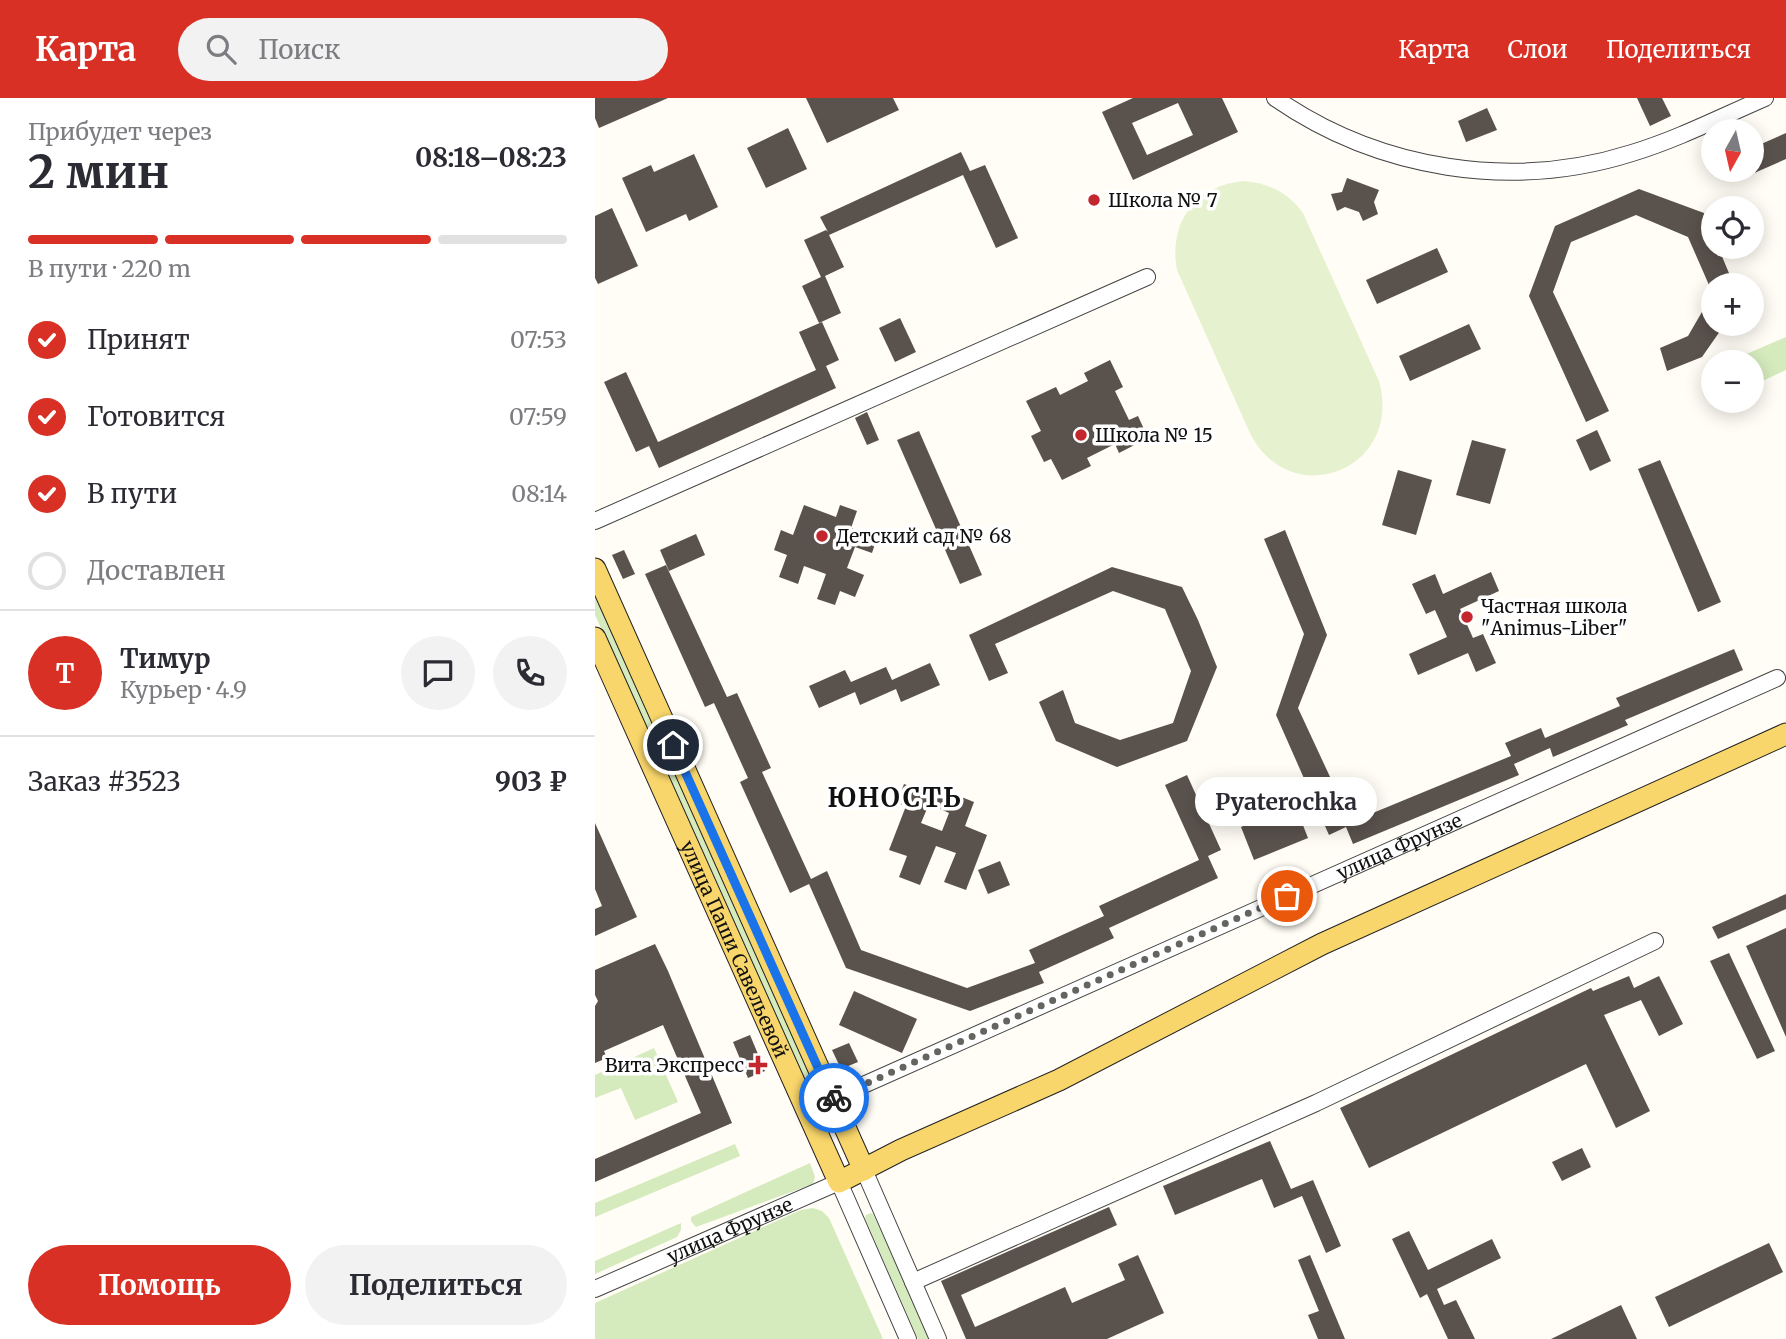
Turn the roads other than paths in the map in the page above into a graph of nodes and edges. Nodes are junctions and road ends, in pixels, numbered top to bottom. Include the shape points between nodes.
1 (1275, 98) edge
2 (1765, 98) edge
3 (1147, 277) dead end
4 (595, 521) edge
5 (595, 569) edge
6 (595, 638) edge
7 (1777, 678) dead end
8 (1786, 734) edge
9 (1655, 941) dead end
10 (832, 1099) junction
11 (864, 1170) junction
12 (839, 1182) junction
13 (913, 1282) junction
14 (595, 1289) edge
15 (908, 1339) edge
16 (939, 1339) edge

1 - 2 street via 1373,149 1436,165 1508,172 1562,169 1619,157
3 - 4 street
5 - 10 main road, улица Паши Савельевой
6 - 12 main road, улица Паши Савельевой
7 - 10 street, улица Фрунзе
8 - 11 main road, улица Фрунзе via 1322,944 1059,1080
9 - 13 street via 1316,1103
10 - 11 main road, улица Паши Савельевой
11 - 12 main road, улица Фрунзе
11 - 13 street, улица Паши Савельевой
12 - 14 street, улица Фрунзе
12 - 15 street, улица Паши Савельевой
13 - 16 street, улица Паши Савельевой

